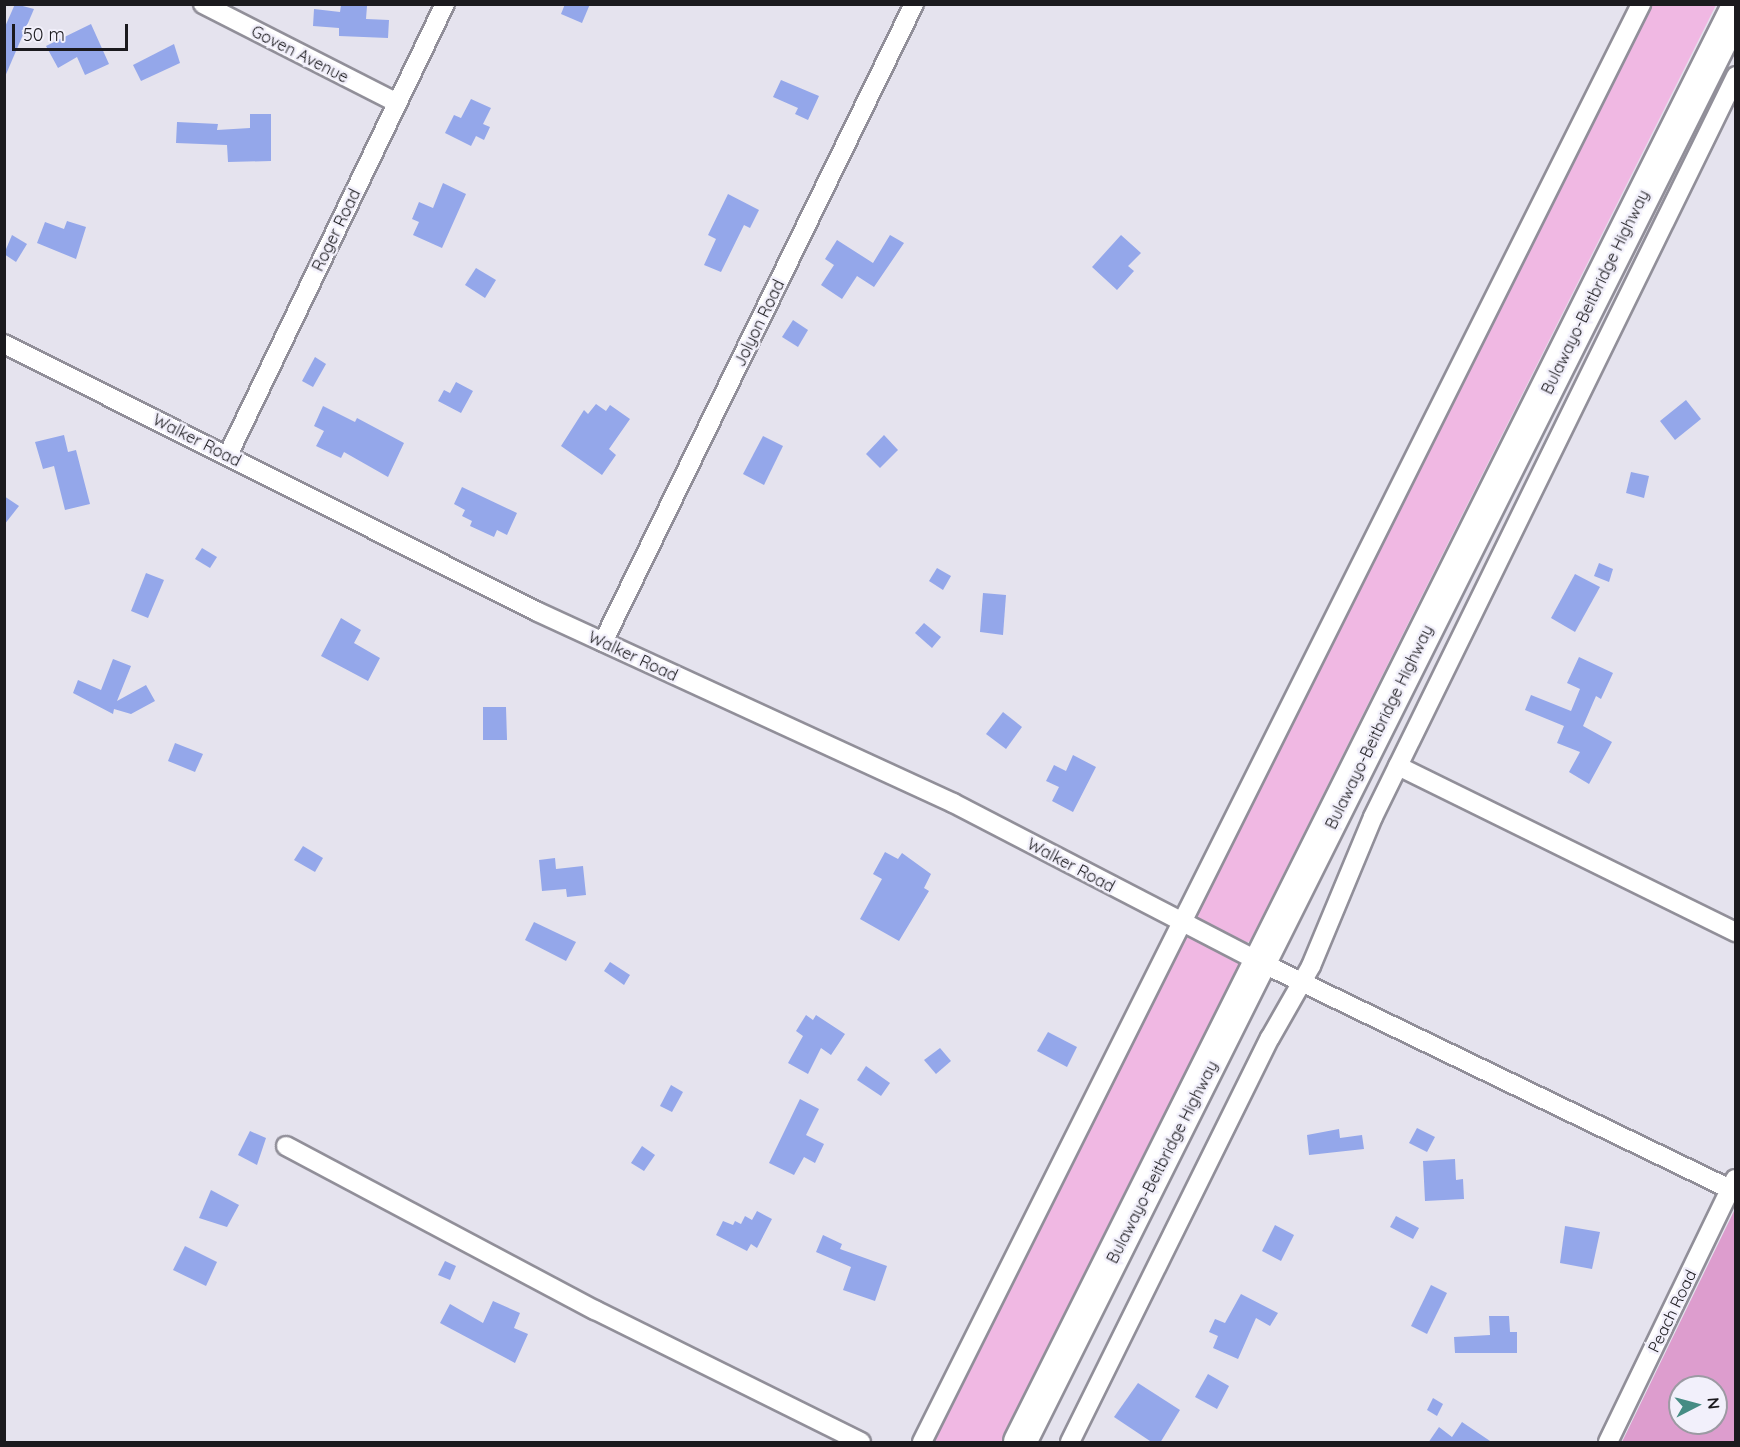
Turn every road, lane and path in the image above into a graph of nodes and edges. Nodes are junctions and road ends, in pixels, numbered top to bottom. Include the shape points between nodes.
1 (203, 4) edge
2 (445, 4) edge
3 (914, 4) edge
4 (1641, 4) edge
5 (1736, 10) edge
6 (1702, 76) junction
7 (1736, 76) edge
8 (397, 103) junction
9 (1717, 113) junction
10 (4, 344) edge
11 (228, 455) junction
12 (603, 642) junction
13 (1398, 766) junction
14 (1182, 923) junction
15 (1736, 932) edge
16 (1262, 963) junction
17 (1302, 982) junction
18 (286, 1146) dead end
19 (1733, 1184) edge
20 (861, 1443) edge
21 (922, 1443) edge
22 (1020, 1443) edge
23 (1070, 1443) edge
24 (1608, 1443) edge

1 - 8 street, Goven Avenue
2 - 8 street, Roger Road
3 - 12 street, Jolyon Road
4 - 14 street
5 - 6 highway, Bulawayo-Beitbridge Highway
6 - 9 street
6 - 16 highway, Bulawayo-Beitbridge Highway
7 - 9 street
8 - 11 street, Roger Road
9 - 13 street
10 - 11 street, Walker Road
11 - 12 street, Walker Road
12 - 14 street, Walker Road via 953,803
13 - 15 street
13 - 17 street
14 - 16 street, Walker Road
14 - 21 street
16 - 17 street, Walker Road
16 - 22 highway, Bulawayo-Beitbridge Highway
17 - 19 street, Walker Road
17 - 23 street via 1270,1038
18 - 20 street via 595,1310
19 - 24 street, Peach Road

